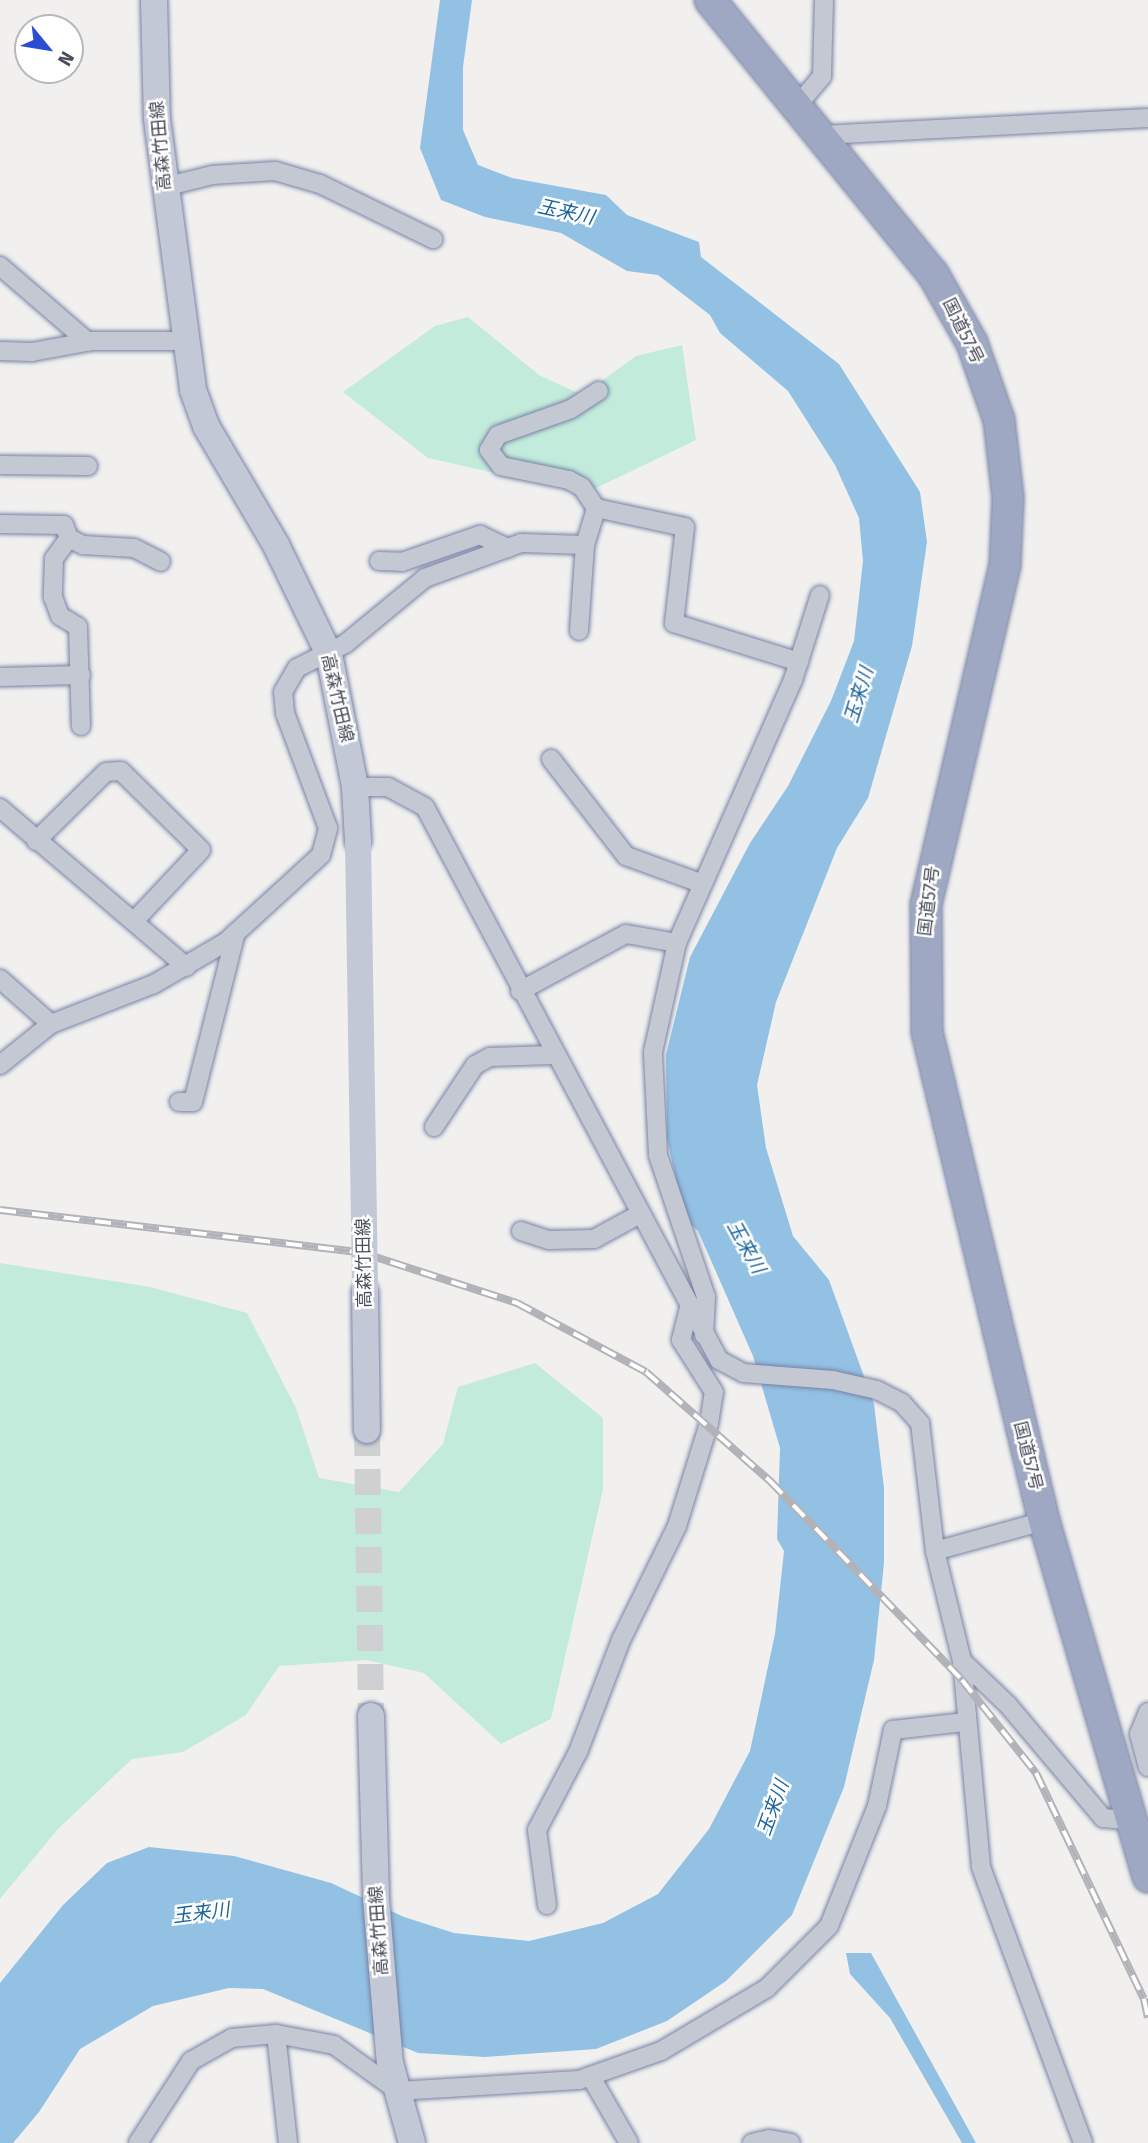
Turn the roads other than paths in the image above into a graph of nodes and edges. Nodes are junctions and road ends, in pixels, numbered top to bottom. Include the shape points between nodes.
1 (154, 0) edge
2 (710, 0) edge
3 (824, 0) edge
4 (797, 106) junction
5 (1148, 118) edge
6 (822, 135) junction
7 (164, 187) junction
8 (433, 239) dead end
9 (0, 266) edge
10 (187, 341) junction
11 (88, 342) junction
12 (0, 351) edge
13 (599, 391) dead end
14 (0, 465) edge
15 (88, 466) dead end
16 (596, 508) junction
17 (0, 524) edge
18 (69, 538) junction
19 (585, 545) junction
20 (508, 548) junction
21 (379, 561) dead end
22 (161, 562) dead end
23 (820, 595) dead end
24 (579, 631) dead end
25 (329, 654) junction
26 (799, 662) junction
27 (81, 675) junction
28 (0, 677) edge
29 (81, 726) dead end
30 (551, 759) dead end
31 (355, 787) junction
32 (0, 808) edge
33 (36, 841) junction
34 (700, 883) junction
35 (135, 920) junction
36 (236, 932) junction
37 (677, 943) junction
38 (187, 967) junction
39 (0, 979) edge
40 (520, 991) junction
41 (51, 1024) junction
42 (553, 1055) junction
43 (0, 1065) edge
44 (179, 1102) dead end
45 (434, 1126) dead end
46 (638, 1215) junction
47 (521, 1231) dead end
48 (689, 1308) junction
49 (704, 1335) junction
50 (367, 1430) tunnel mouth
51 (1044, 1521) junction
52 (934, 1551) junction
53 (962, 1661) junction
54 (1148, 1712) edge
55 (371, 1716) tunnel mouth
56 (964, 1722) junction
57 (1148, 1767) edge
58 (1135, 1821) junction
59 (1148, 1877) edge
60 (547, 1905) dead end
61 (276, 2034) junction
62 (591, 2077) junction
63 (398, 2091) junction
64 (138, 2143) edge
65 (288, 2143) edge
66 (412, 2143) edge
67 (629, 2143) edge
68 (752, 2143) edge
69 (791, 2143) edge
70 (1083, 2143) edge

1 - 7 main road, 高森竹田線
2 - 4 highway, 国道57号
3 - 4 street via 822,76
4 - 6 highway, 国道57号
5 - 6 street
6 - 51 highway, 国道57号 via 954,307 989,388 1006,461 1008,532 1000,597 933,862 923,948 924,993 936,1076
7 - 8 street via 212,175 275,171 320,184
7 - 10 main road, 高森竹田線
9 - 11 street
10 - 11 street
10 - 25 main road, 高森竹田線 via 193,390 206,426 276,545
11 - 12 street
13 - 16 street via 571,409 498,435 489,450 501,466 569,480 582,487
14 - 15 street
16 - 19 street
16 - 26 street via 685,527 674,624
17 - 18 street via 64,525
18 - 22 street via 83,545 134,548
18 - 27 street via 54,559 53,597 60,616 78,627
19 - 20 street via 521,543
19 - 24 street
20 - 21 street via 480,535 402,562
20 - 25 street via 425,578
23 - 26 street
25 - 31 main road, 高森竹田線
25 - 36 street via 298,668 283,692 285,713 325,817 327,839 321,855
26 - 34 street via 752,778
27 - 28 street
27 - 29 street
30 - 34 street via 626,856
31 - 40 street via 388,787 425,807
31 - 50 main road, 高森竹田線, bridge
32 - 33 street
33 - 35 street
33 - 35 street via 106,772 121,771 201,850
34 - 37 street
35 - 38 street
36 - 38 street
36 - 44 street via 193,1102
37 - 40 street via 626,934
37 - 49 street via 653,1052 658,1155 706,1297
38 - 41 street
39 - 41 street
40 - 42 street
41 - 43 street
42 - 45 street via 490,1057 475,1065
42 - 46 street
46 - 47 street via 594,1239 549,1240
46 - 48 street
48 - 49 street
48 - 60 street via 681,1340 715,1392 709,1423 677,1526 621,1640 578,1752 537,1830
49 - 52 street via 719,1360 743,1373 833,1380 877,1390 902,1403 920,1423 926,1442
51 - 52 street
51 - 58 highway, 国道57号
52 - 53 street
53 - 56 street
53 - 58 street via 1008,1705 1102,1818
54 - 57 street via 1139,1734
55 - 63 main road, 高森竹田線 via 374,1858 390,2063
56 - 62 street via 894,1730 877,1806 847,1889 829,1926 794,1962 719,2020 661,2051
56 - 70 street via 981,1867
58 - 59 highway, 国道57号
61 - 63 street via 334,2045
61 - 64 street via 232,2038 191,2061
61 - 65 street
62 - 63 street
62 - 67 street
63 - 66 main road, 高森竹田線
68 - 69 street via 769,2139

